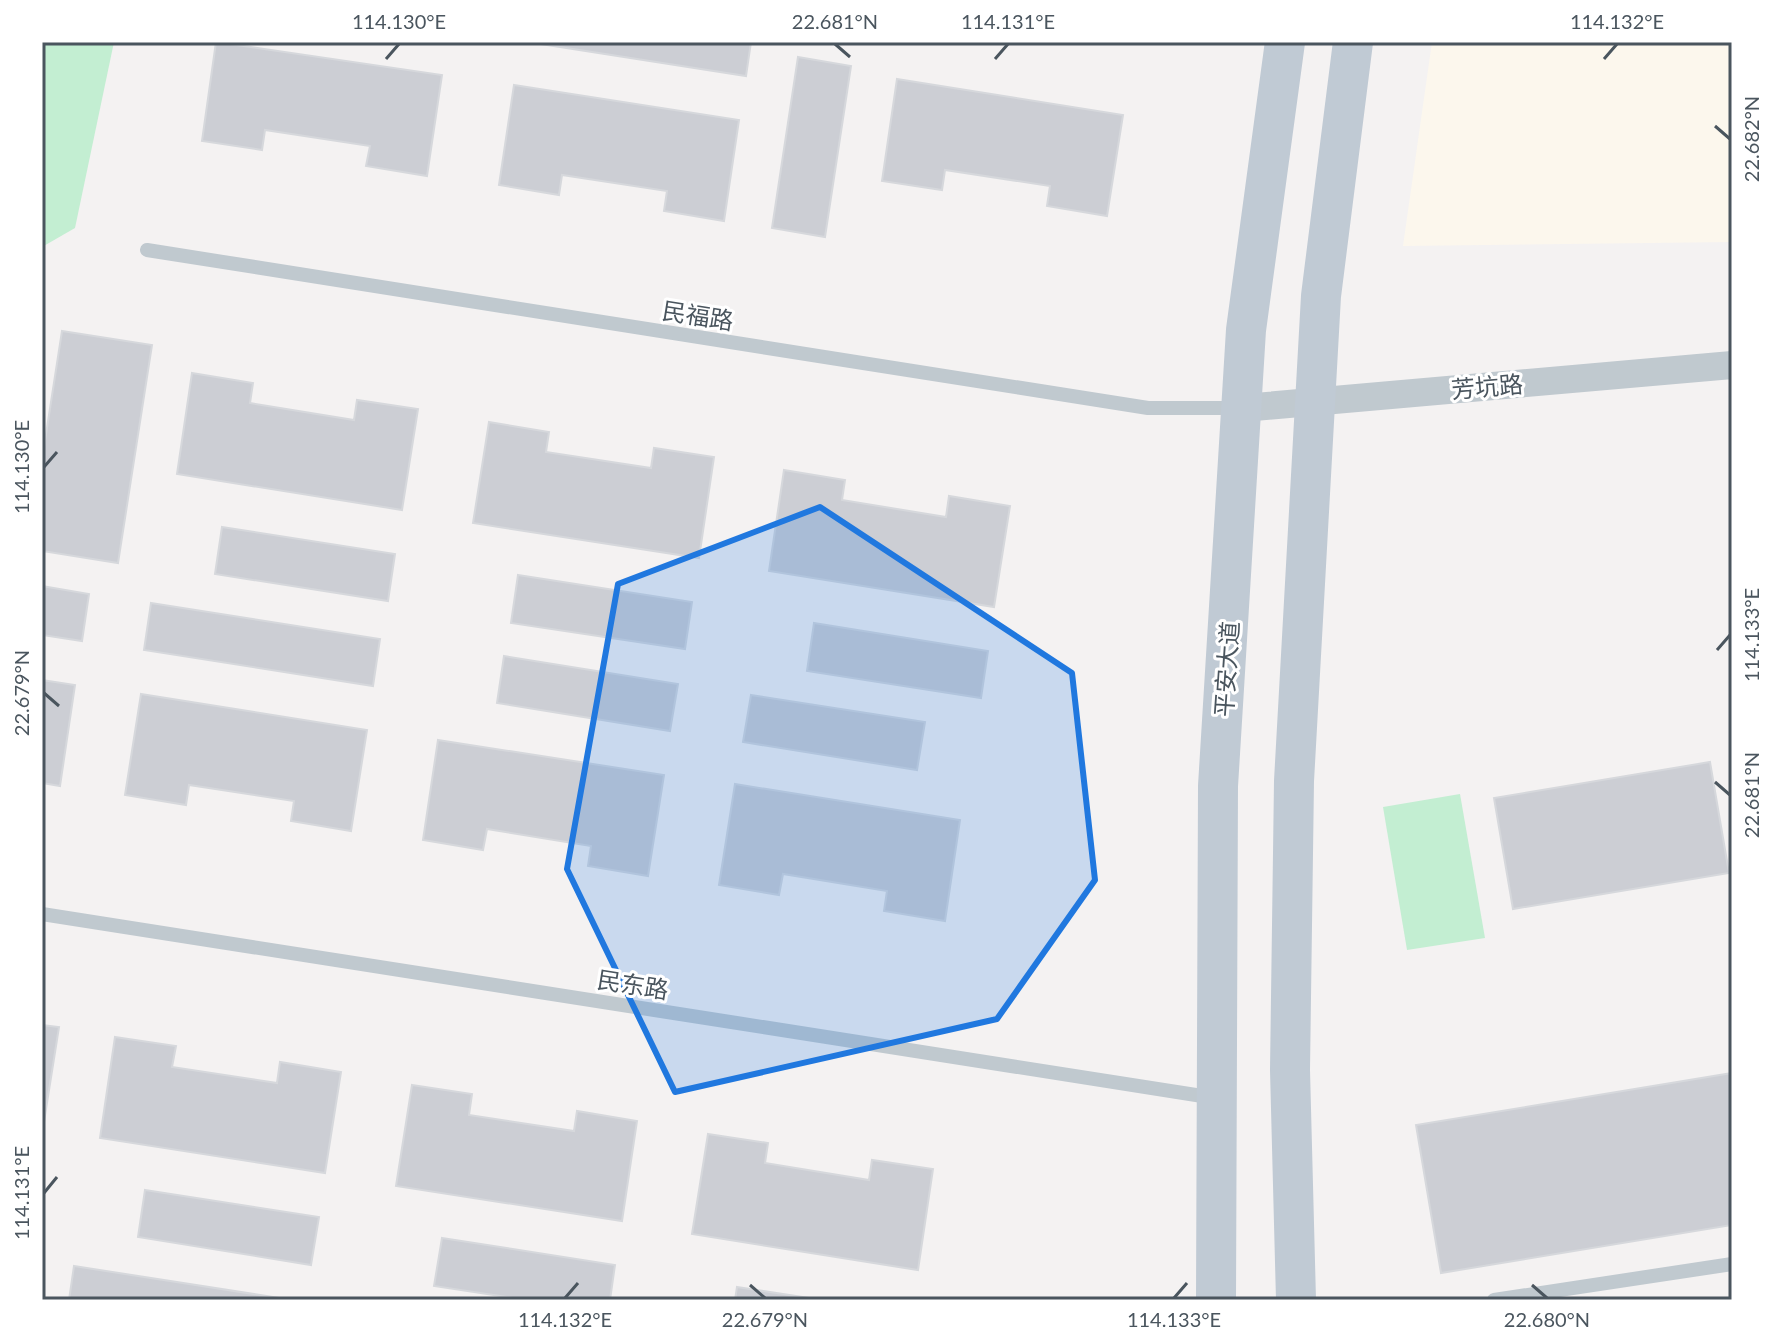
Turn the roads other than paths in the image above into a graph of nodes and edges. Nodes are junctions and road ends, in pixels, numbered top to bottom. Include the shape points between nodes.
1 (1285, 42) edge
2 (1353, 42) edge
3 (147, 250) dead end
4 (1732, 367) edge
5 (1317, 401) junction
6 (1243, 408) junction
7 (42, 914) edge
8 (1218, 1099) junction
9 (1732, 1264) edge
10 (1216, 1300) edge
11 (1296, 1300) edge
12 (1494, 1300) edge

1 - 6 main road, 平安大道 via 1246,330
2 - 5 main road via 1321,296
3 - 6 lane, 民福路 via 1148,408
4 - 5 street, 芳坑路
5 - 6 street, 芳坑路
5 - 11 main road via 1294,781 1290,1070
6 - 8 main road, 平安大道 via 1218,786
7 - 8 lane, 民东路
8 - 10 main road, 平安大道
9 - 12 lane

